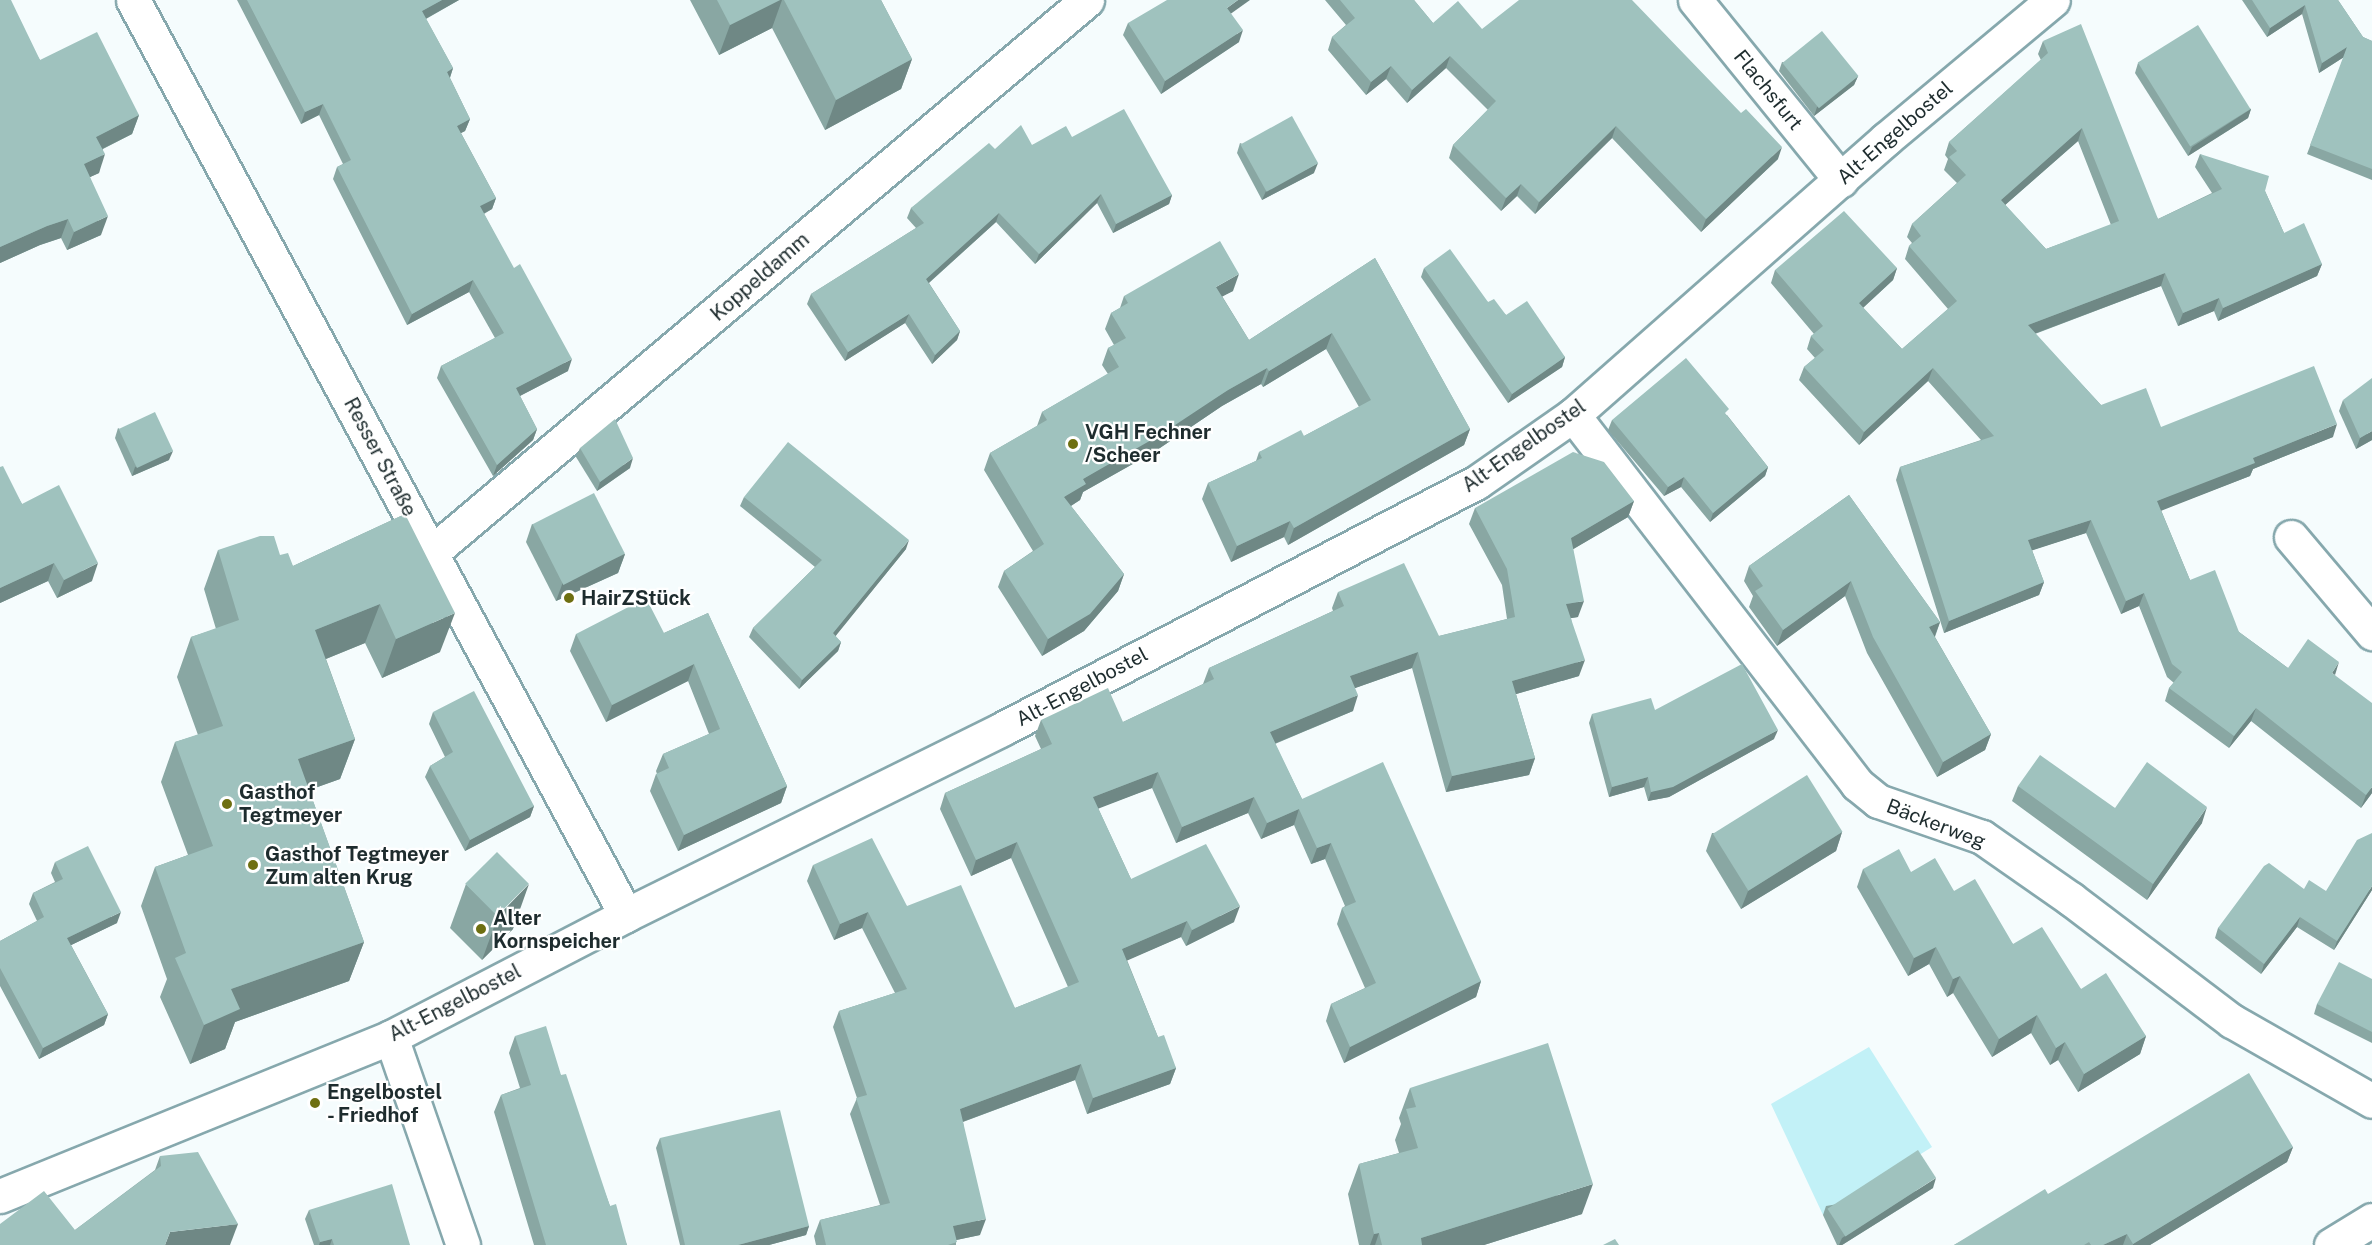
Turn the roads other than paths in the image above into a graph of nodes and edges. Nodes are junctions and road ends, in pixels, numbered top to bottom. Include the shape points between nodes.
1 (133, 0) edge
2 (1088, 0) edge
3 (1695, 0) edge
4 (2053, 0) edge
5 (1841, 180) junction
6 (1574, 415) junction
7 (2291, 537) dead end
8 (431, 553) junction
9 (2372, 633) edge
10 (626, 915) junction
11 (391, 1037) junction
12 (2372, 1101) edge
13 (0, 1196) edge
14 (2372, 1220) edge
15 (463, 1245) edge
16 (2331, 1245) edge

1 - 8 street, Resser Straße
2 - 8 street, Koppeldamm
3 - 5 street, Flachsfurt
4 - 5 street, Alt-Engelbostel
5 - 6 street, Alt-Engelbostel
6 - 10 street, Alt-Engelbostel via 1478,482 1002,729
6 - 12 street, Bäckerweg via 1857,784 1878,801 1982,837 2232,1020
7 - 9 street
8 - 10 street, Resser Straße
10 - 11 street, Alt-Engelbostel
11 - 13 street, Alt-Engelbostel
11 - 15 street
14 - 16 street

